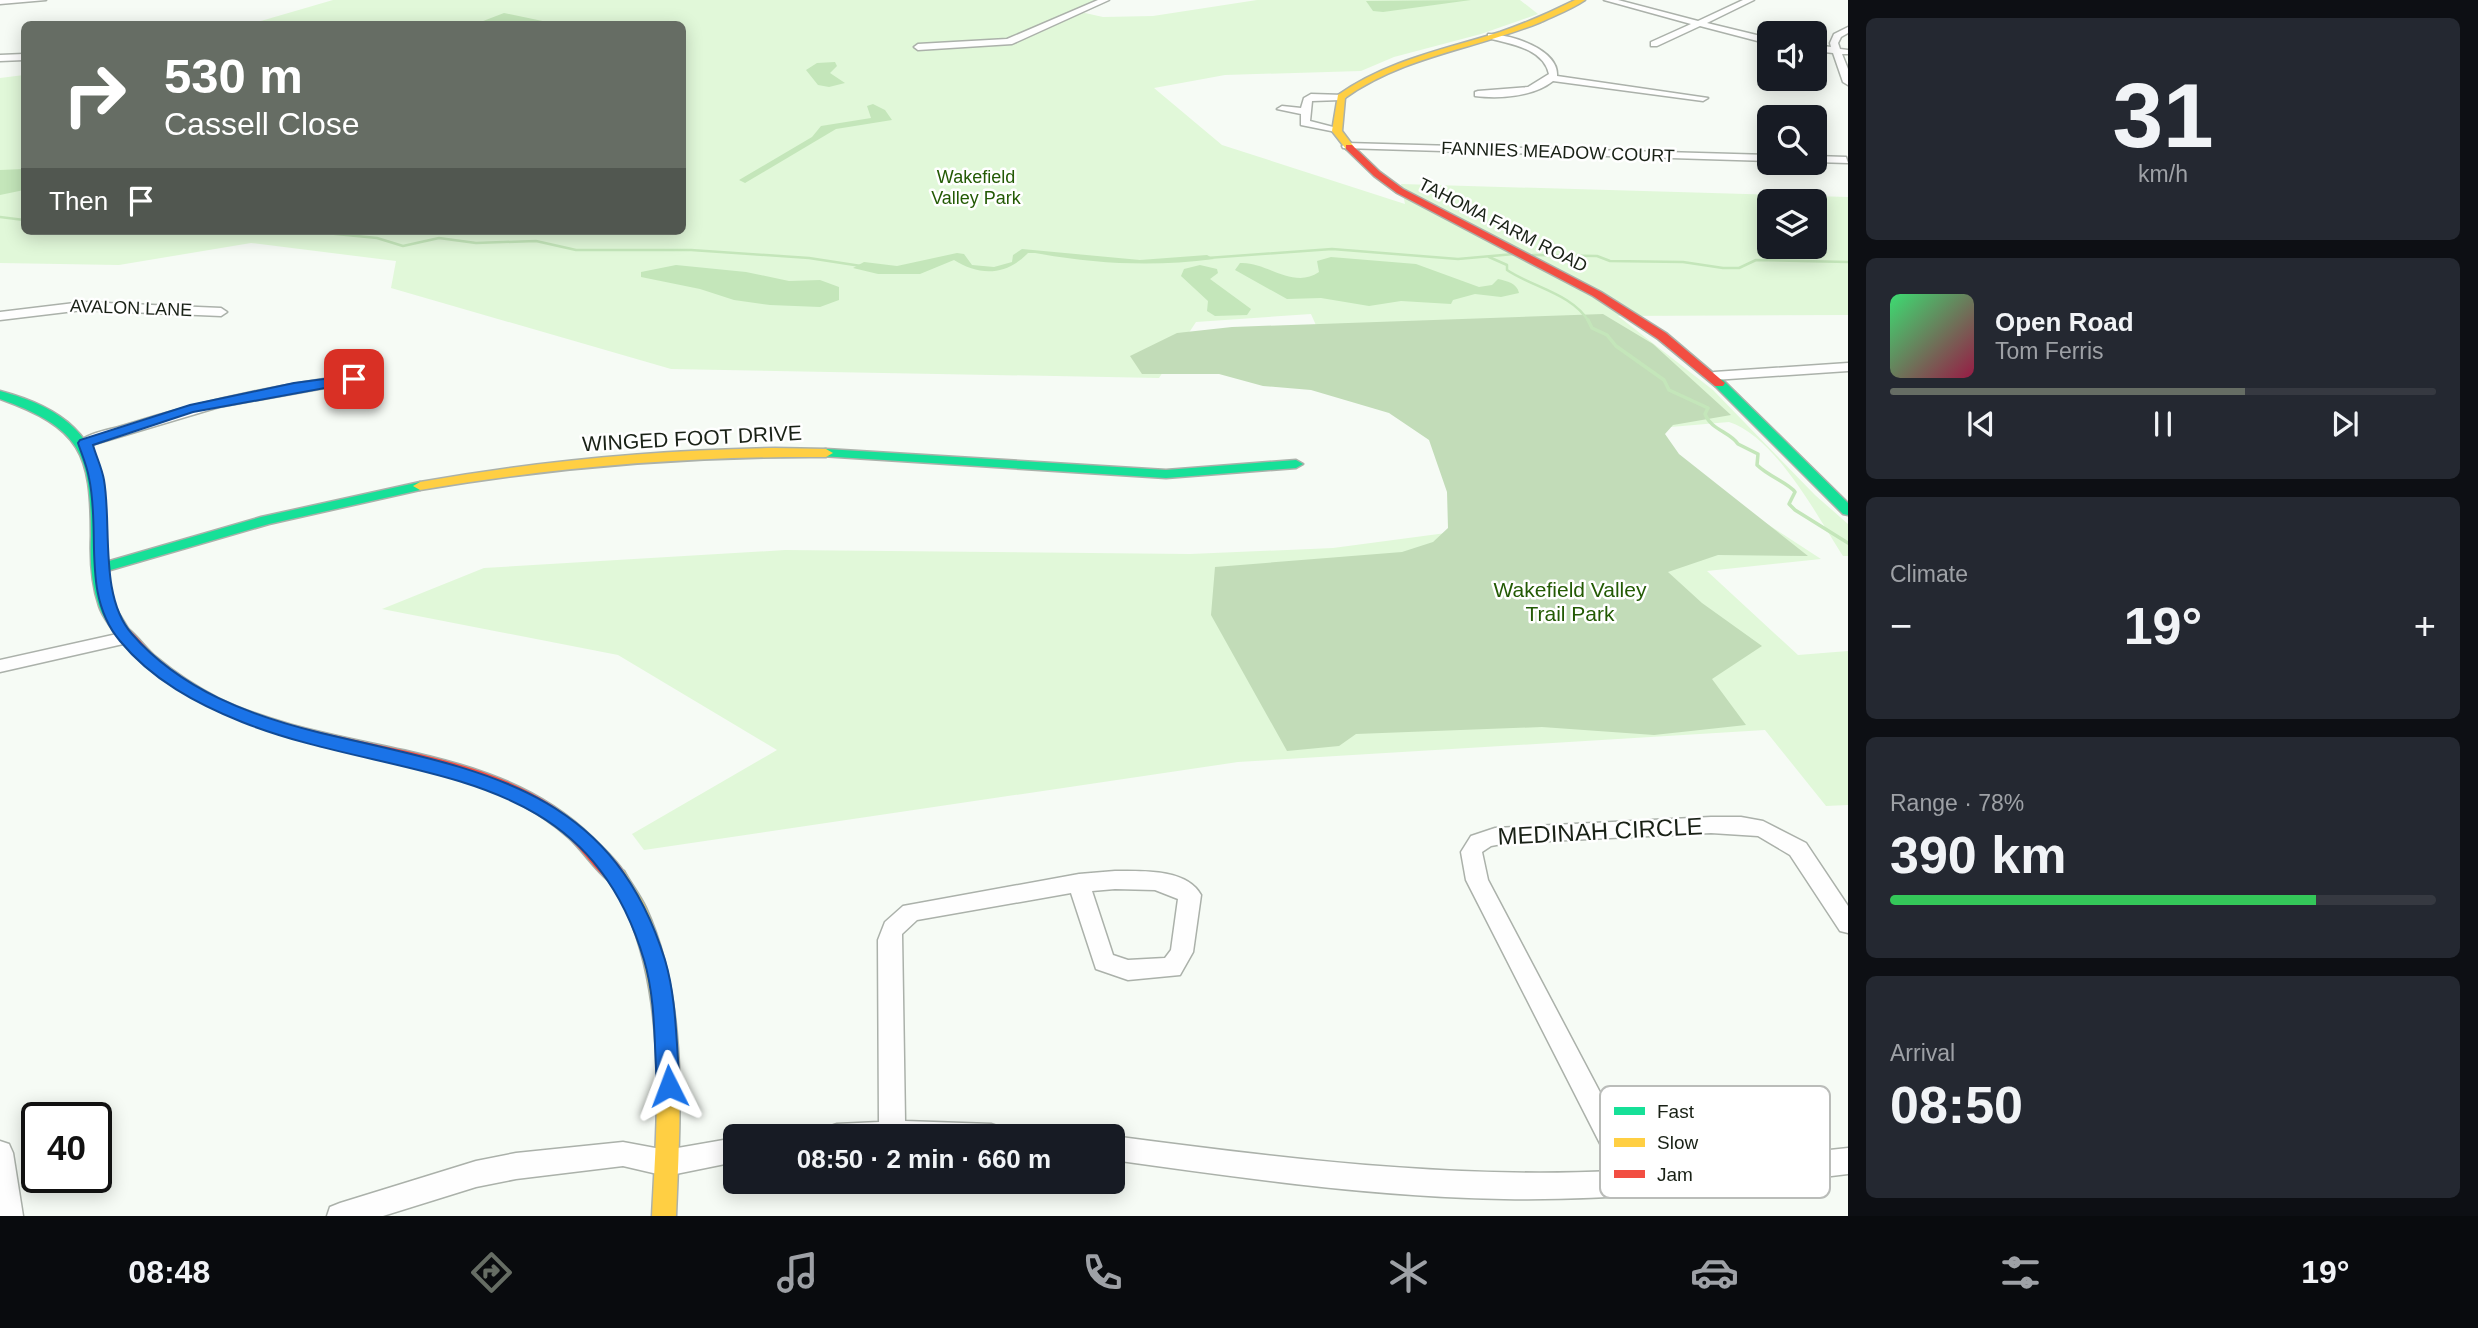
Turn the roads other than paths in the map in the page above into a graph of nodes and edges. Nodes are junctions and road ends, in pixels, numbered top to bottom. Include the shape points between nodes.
1 (31, 0) edge
2 (42, 0) edge
3 (1105, 0) edge
4 (1581, 0) edge
5 (1608, 0) edge
6 (1750, 0) edge
7 (0, 2) edge
8 (1698, 23) junction
9 (1848, 30) edge
10 (1490, 36) junction
11 (1757, 38) edge
12 (1654, 44) dead end
13 (918, 47) dead end
14 (1843, 52) edge
15 (21, 57) edge
16 (0, 58) edge
17 (1552, 78) junction
18 (1848, 82) edge
19 (1478, 93) dead end
20 (1341, 97) junction
21 (1703, 98) dead end
22 (1282, 109) dead end
23 (1305, 111) junction
24 (1337, 131) junction
25 (1347, 146) junction
26 (1757, 158) edge
27 (1827, 159) edge
28 (1846, 160) dead end
29 (221, 312) dead end
30 (0, 316) edge
31 (1848, 368) edge
32 (1714, 376) junction
33 (354, 379) dead end
34 (0, 395) edge
35 (85, 443) junction
36 (1296, 464) dead end
37 (1848, 511) edge
38 (101, 568) junction
39 (126, 638) junction
40 (0, 666) edge
41 (1079, 883) junction
42 (1848, 923) edge
43 (1600, 1117) edge
44 (892, 1124) edge
45 (1125, 1151) edge
46 (723, 1152) edge
47 (0, 1153) edge
48 (1848, 1161) edge
49 (666, 1163) junction
50 (1830, 1163) edge
51 (1600, 1183) edge
52 (10, 1216) edge
53 (340, 1216) edge
54 (664, 1216) edge

1 - 2 street
1 - 7 street
3 - 13 street via 1009,41
4 - 10 street
5 - 8 street
6 - 8 street
8 - 11 street
8 - 12 street
9 - 14 street via 1835,39
10 - 17 street via 1544,57 1554,69
10 - 20 street via 1385,66
14 - 18 street
15 - 16 street
17 - 19 street via 1528,89
17 - 21 street
20 - 23 street via 1311,97
20 - 24 street
22 - 23 street
23 - 24 street via 1308,125
24 - 25 street, TAHOMA FARM ROAD
25 - 26 street, FANNIES MEADOW COURT
25 - 32 street, TAHOMA FARM ROAD via 1365,167 1410,201 1525,254 1663,336
27 - 28 street
29 - 30 street, AVALON LANE via 94,304
31 - 32 street
32 - 37 street, TAHOMA FARM ROAD
33 - 35 street via 190,409
34 - 35 street via 40,409
35 - 38 street via 93,460 100,502
36 - 38 street, WINGED FOOT DRIVE via 1162,474 842,453 633,459 510,473 381,495 236,528
38 - 39 street via 114,618
39 - 40 street
39 - 49 street via 184,688 237,715 313,739 491,783 540,805 605,859 624,888 655,962 669,1086
41 - 41 street via 1149,880 1183,889 1190,895 1190,906 1177,963 1154,970 1117,969 1104,962
41 - 44 street via 911,912 893,929
42 - 43 street, MEDINAH CIRCLE via 1798,849 1773,832 1753,827 1507,835 1486,837 1475,844 1470,863
45 - 51 street via 1284,1172 1433,1183
46 - 49 street
47 - 52 street
48 - 50 street
49 - 53 street via 623,1154 516,1166
49 - 54 street

